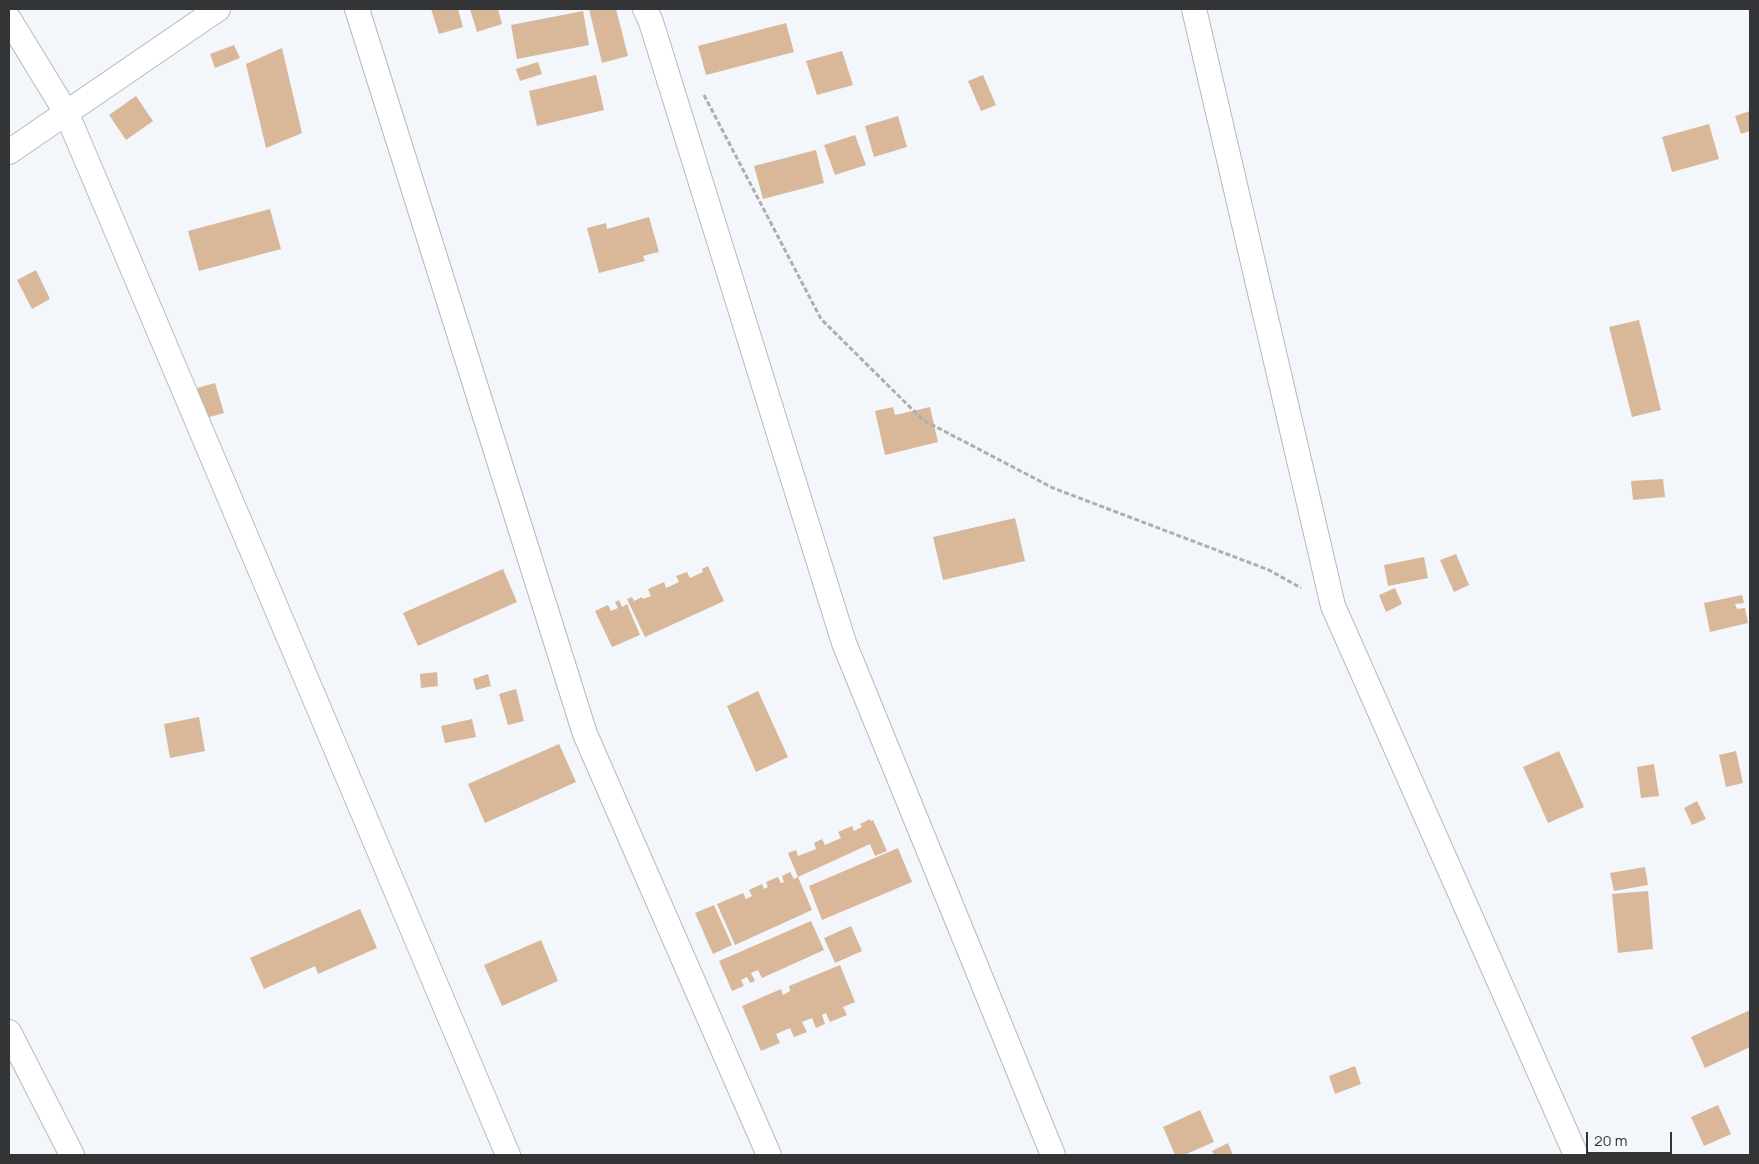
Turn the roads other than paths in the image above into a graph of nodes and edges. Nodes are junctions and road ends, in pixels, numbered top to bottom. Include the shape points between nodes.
1 (218, 9) edge
2 (357, 9) edge
3 (645, 9) edge
4 (1194, 9) edge
5 (9, 19) edge
6 (66, 114) junction
7 (9, 152) edge
8 (9, 1032) edge
9 (72, 1155) edge
10 (508, 1155) edge
11 (769, 1155) edge
12 (1053, 1155) edge
13 (1576, 1155) edge

1 - 6 street
2 - 11 street via 584,734
3 - 12 street via 844,643
4 - 13 street via 1332,606
5 - 6 street
6 - 7 street
6 - 10 street
8 - 9 street

